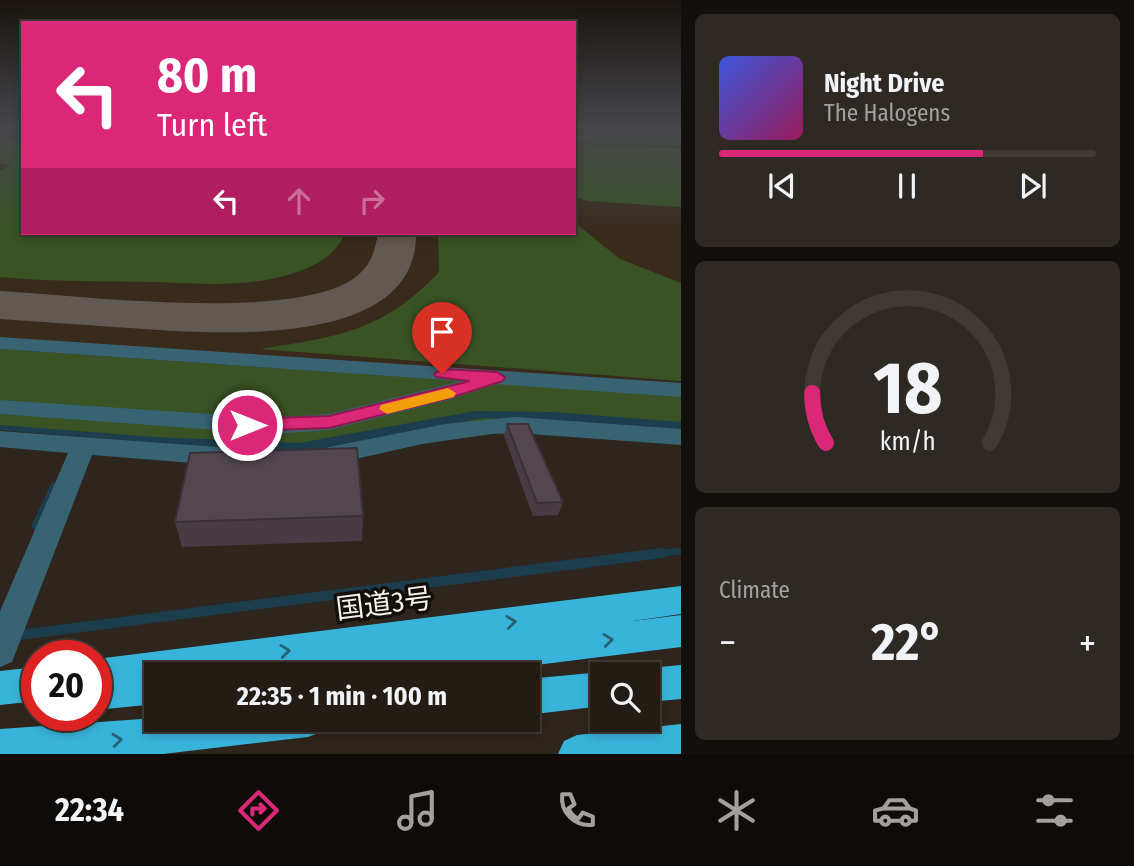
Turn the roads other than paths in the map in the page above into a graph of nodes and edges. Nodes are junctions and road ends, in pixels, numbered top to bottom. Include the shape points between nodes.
1 (0, 343) edge
2 (497, 377) junction
3 (681, 390) edge
4 (0, 407) edge
5 (681, 437) edge
6 (0, 439) edge
7 (83, 446) junction
8 (234, 458) edge
9 (301, 460) edge
10 (681, 600) edge
11 (681, 631) edge
12 (0, 650) edge
13 (423, 662) edge
14 (112, 674) edge
15 (681, 682) edge
16 (660, 684) edge
17 (21, 686) edge
18 (0, 688) edge
19 (144, 688) edge
20 (590, 690) edge
21 (112, 691) edge
22 (540, 696) edge
23 (21, 699) edge
24 (0, 701) edge
25 (189, 732) edge
26 (681, 743) edge
27 (0, 748) edge
28 (577, 754) edge

1 - 2 street
2 - 3 street
2 - 4 street via 329,422 273,426
5 - 9 street via 488,425
6 - 7 street
7 - 8 street
7 - 12 street
14 -> 10 highway, 国道3号
13 -> 11 highway
15 - 16 highway
17 - 18 highway
19 - 21 highway
20 - 22 highway
23 - 24 highway
27 -> 25 highway
26 - 28 highway

